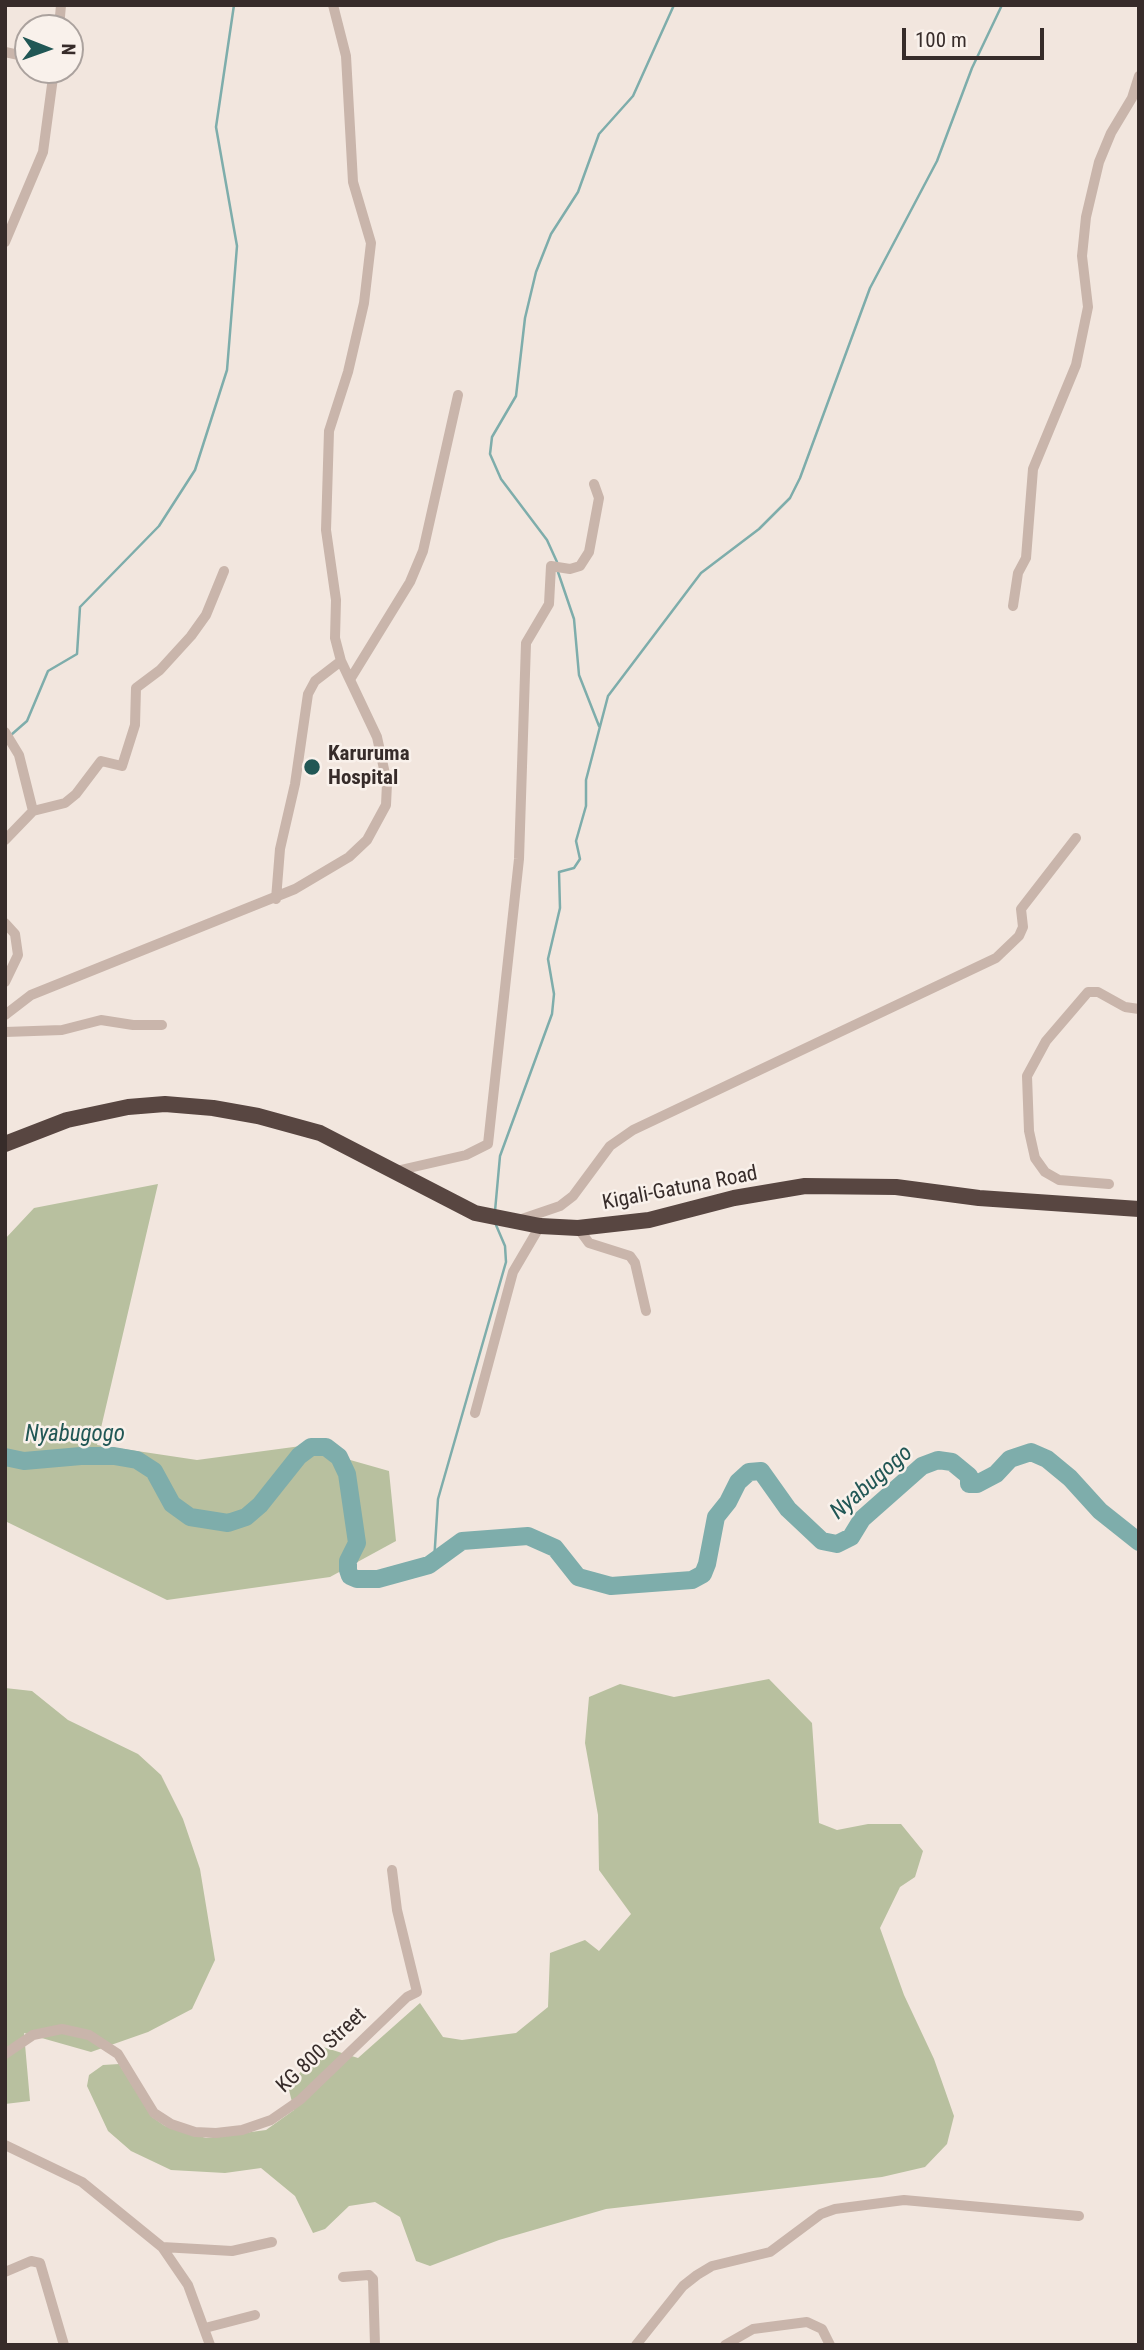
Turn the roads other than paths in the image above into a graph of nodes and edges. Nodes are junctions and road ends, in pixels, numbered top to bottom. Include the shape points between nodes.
1 (333, 5) edge
2 (1139, 76) edge
3 (52, 84) edge
4 (5, 242) edge
5 (458, 395) dead end
6 (594, 484) dead end
7 (224, 571) dead end
8 (1013, 606) dead end
9 (341, 661) junction
10 (351, 678) junction
11 (5, 732) edge
12 (33, 811) junction
13 (1076, 838) dead end
14 (5, 840) edge
15 (276, 899) junction
16 (5, 923) edge
17 (5, 982) edge
18 (1139, 1009) edge
19 (7, 1011) edge
20 (162, 1024) dead end
21 (5, 1031) edge
22 (5, 1144) edge
23 (396, 1171) junction
24 (1109, 1184) dead end
25 (1139, 1209) edge
26 (513, 1222) junction
27 (540, 1226) junction
28 (578, 1228) junction
29 (646, 1311) dead end
30 (475, 1413) dead end
31 (392, 1870) dead end
32 (5, 2054) edge
33 (5, 2145) edge
34 (1079, 2216) dead end
35 (272, 2242) dead end
36 (162, 2247) junction
37 (5, 2272) edge
38 (343, 2277) dead end
39 (255, 2315) dead end
40 (205, 2328) junction
41 (64, 2345) edge
42 (210, 2345) edge
43 (374, 2345) edge
44 (636, 2345) edge
45 (725, 2345) edge
46 (830, 2345) edge

1 - 9 street via 346,56 353,182 371,243 364,303 327,449 326,530
2 - 8 street via 1099,162 1082,256 1088,307 1076,365 1033,469 1028,548
3 - 4 street via 43,152
5 - 10 street via 423,551 410,582
6 - 23 street via 599,498 589,552 580,566 551,566 549,604 526,643 519,859 488,1144 466,1155
7 - 12 street via 206,615 191,636 136,688 135,725 122,766 100,761 65,803
9 - 10 street
9 - 15 street via 315,681 308,694
10 - 15 street via 383,758 386,805 367,840 349,857
11 - 12 street via 19,755
12 - 14 street
13 - 26 street via 1021,909 1019,936 996,958 633,1130 610,1146 573,1196 560,1206
15 - 19 street via 42,990
16 - 17 street via 15,934 18,955
18 - 24 street via 1088,992 1046,1041 1027,1076 1029,1131 1035,1158 1045,1172 1059,1180
20 - 21 street via 101,1020 62,1030
22 - 23 highway, Kigali-Gatuna Road via 67,1120 165,1104 258,1116 320,1133
23 - 26 highway, Kigali-Gatuna Road via 475,1213
25 - 28 highway, Kigali-Gatuna Road via 896,1187 805,1186 649,1220
26 - 27 highway, Kigali-Gatuna Road
27 - 28 highway, Kigali-Gatuna Road
27 - 30 street via 513,1272
28 - 29 street via 589,1244 630,1256
31 - 32 street, KG 800 Street via 417,1992 300,2100 271,2120 216,2133 171,2124 154,2113 118,2054 89,2035 62,2029 33,2035
33 - 36 street via 82,2182
34 - 44 street via 904,2200 835,2209 821,2214 770,2252 712,2266 697,2275
35 - 36 street via 232,2251
36 - 40 street via 188,2285
37 - 41 street via 31,2261 40,2263
38 - 43 street via 369,2275 373,2279
39 - 40 street
40 - 42 street
45 - 46 street via 753,2329 807,2322 822,2329

